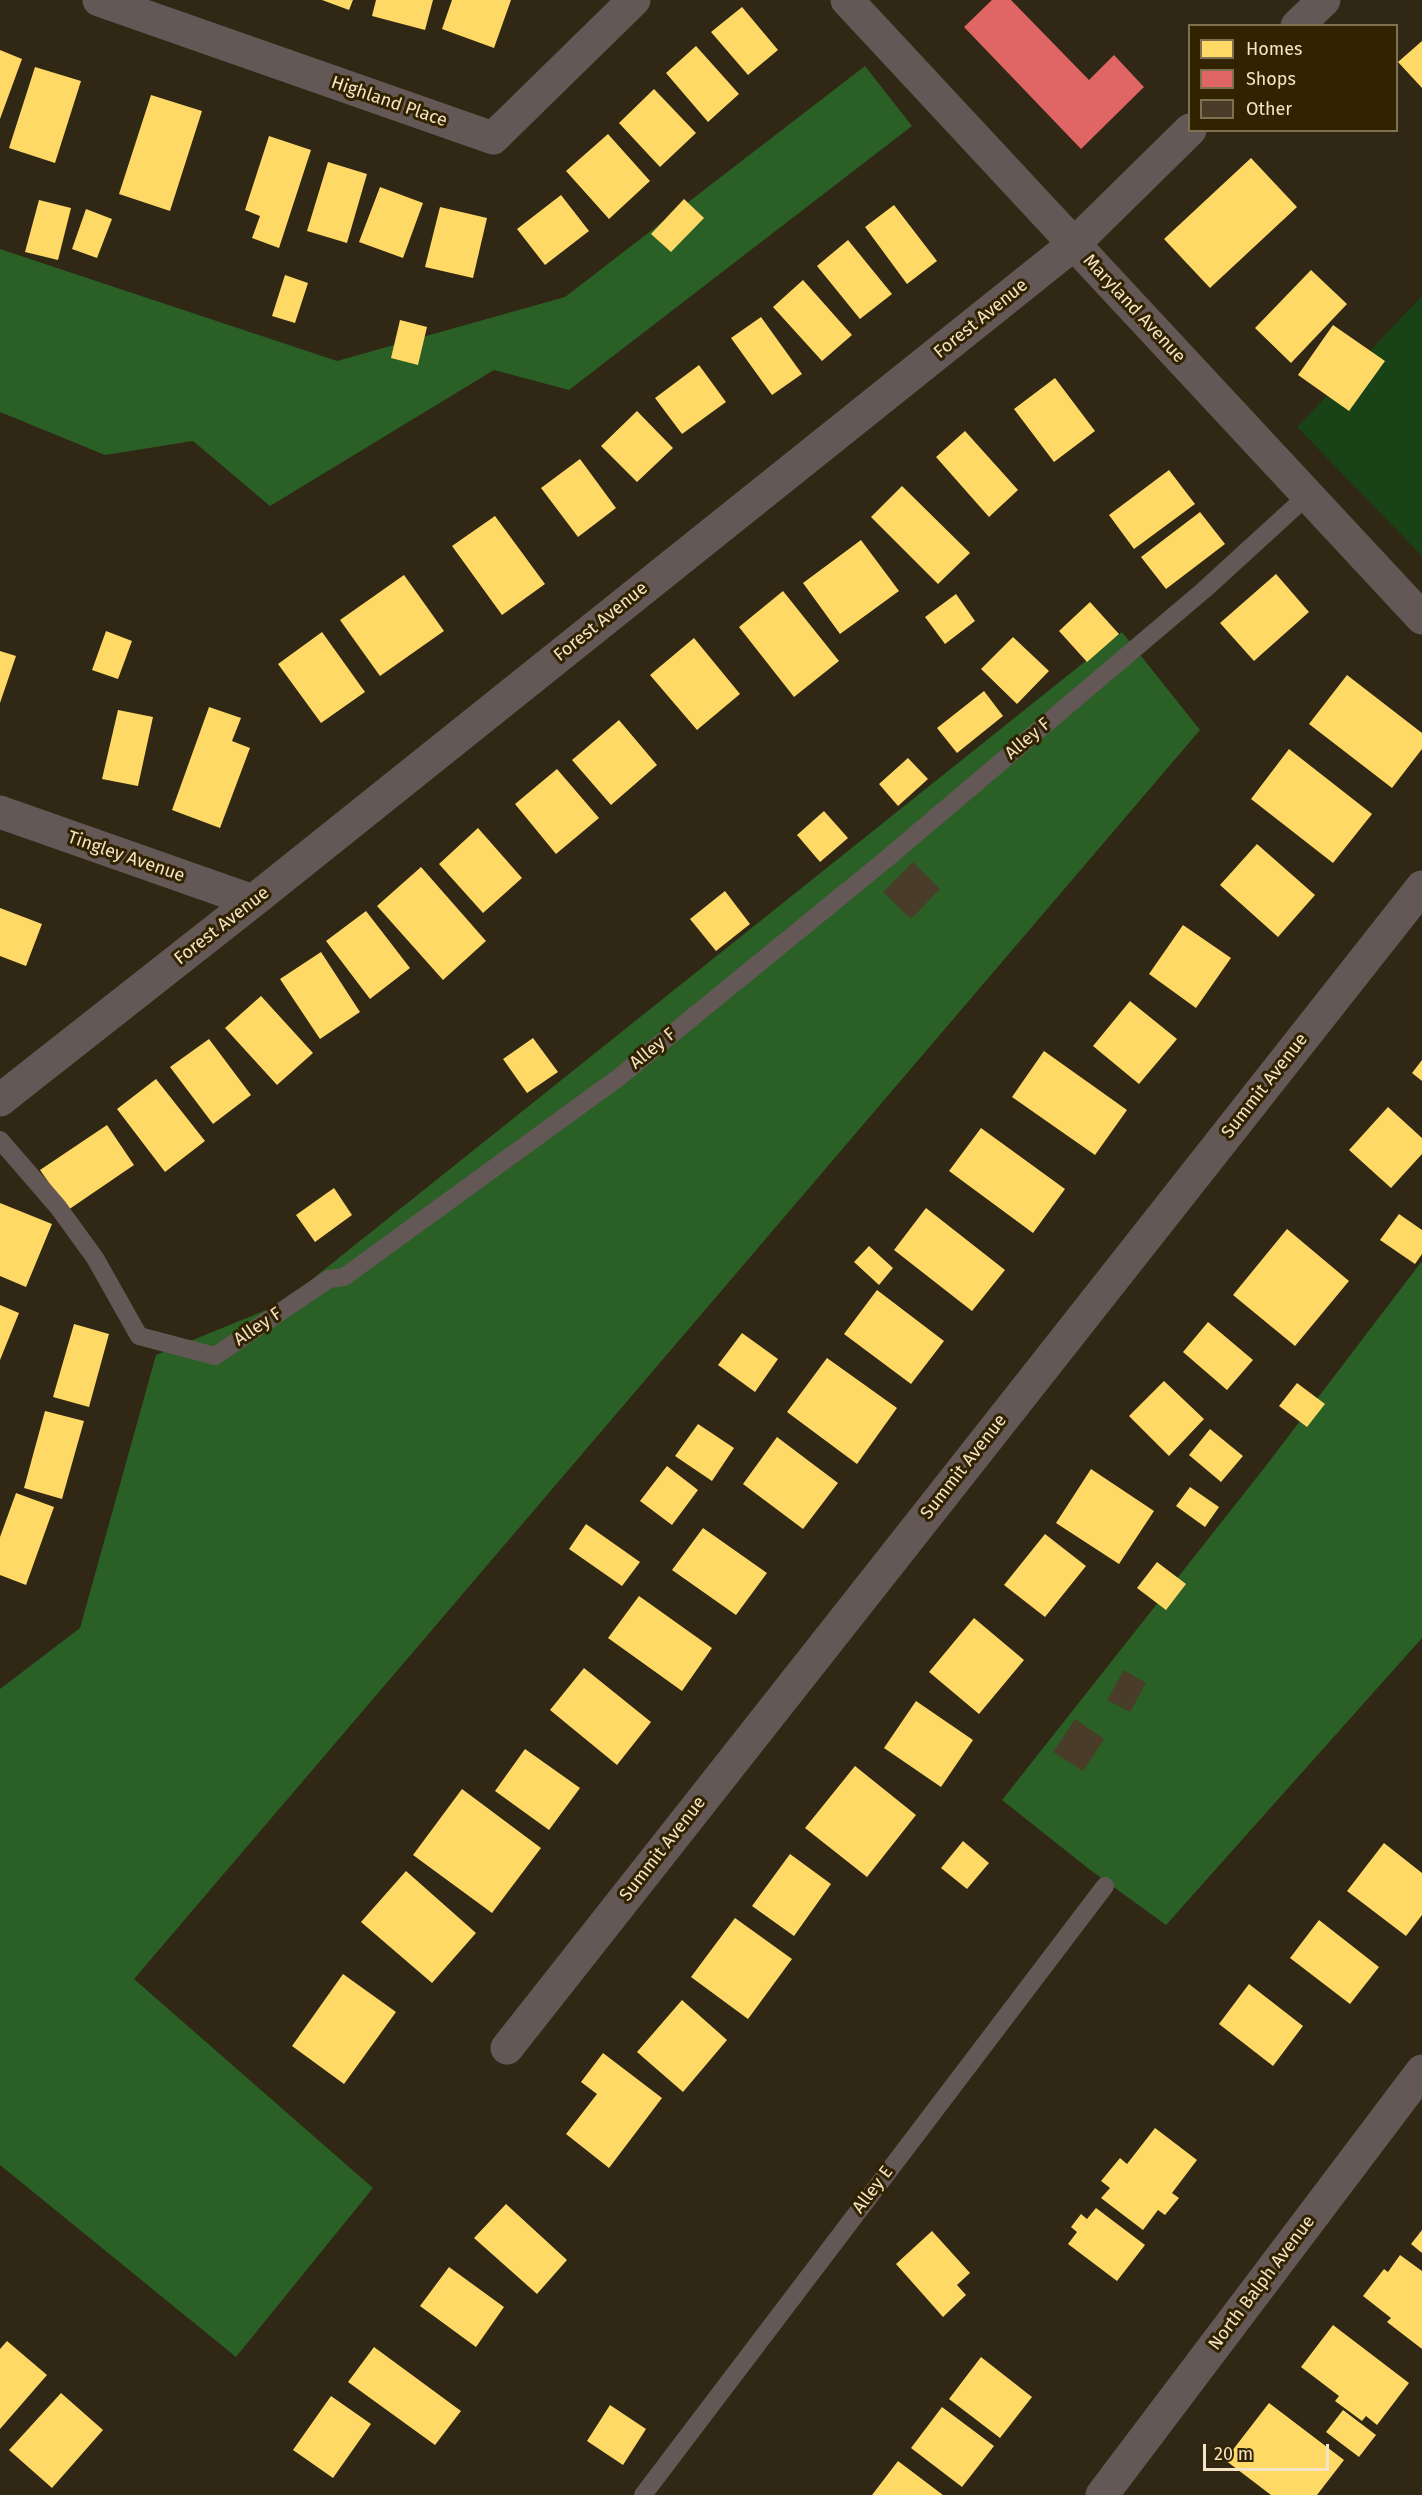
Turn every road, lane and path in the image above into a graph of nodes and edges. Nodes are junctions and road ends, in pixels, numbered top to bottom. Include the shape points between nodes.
1 (99, 0) edge
2 (634, 0) edge
3 (847, 0) edge
4 (1324, 0) edge
5 (1300, 24) edge
6 (1188, 132) edge
7 (1074, 244) junction
8 (1308, 495) junction
9 (1422, 618) edge
10 (0, 812) edge
11 (1422, 887) edge
12 (253, 901) junction
13 (0, 1100) edge
14 (0, 1140) edge
15 (1105, 1886) dead end
16 (507, 2048) dead end
17 (1422, 2071) edge
18 (643, 2495) edge
19 (1102, 2495) edge

1 - 2 street, Highland Place via 493,138
3 - 7 street, Maryland Avenue
4 - 5 street
6 - 7 street, Forest Avenue
7 - 8 street, Maryland Avenue
7 - 12 street, Forest Avenue
8 - 9 street, Maryland Avenue
8 - 14 lane, Alley F via 1204,590 884,861 618,1078 344,1277 329,1279 215,1356 139,1336 95,1258 58,1207
10 - 12 street, Tingley Avenue
11 - 16 street, Summit Avenue
12 - 13 street, Forest Avenue
15 - 18 lane, Alley E
17 - 19 street, North Balph Avenue

